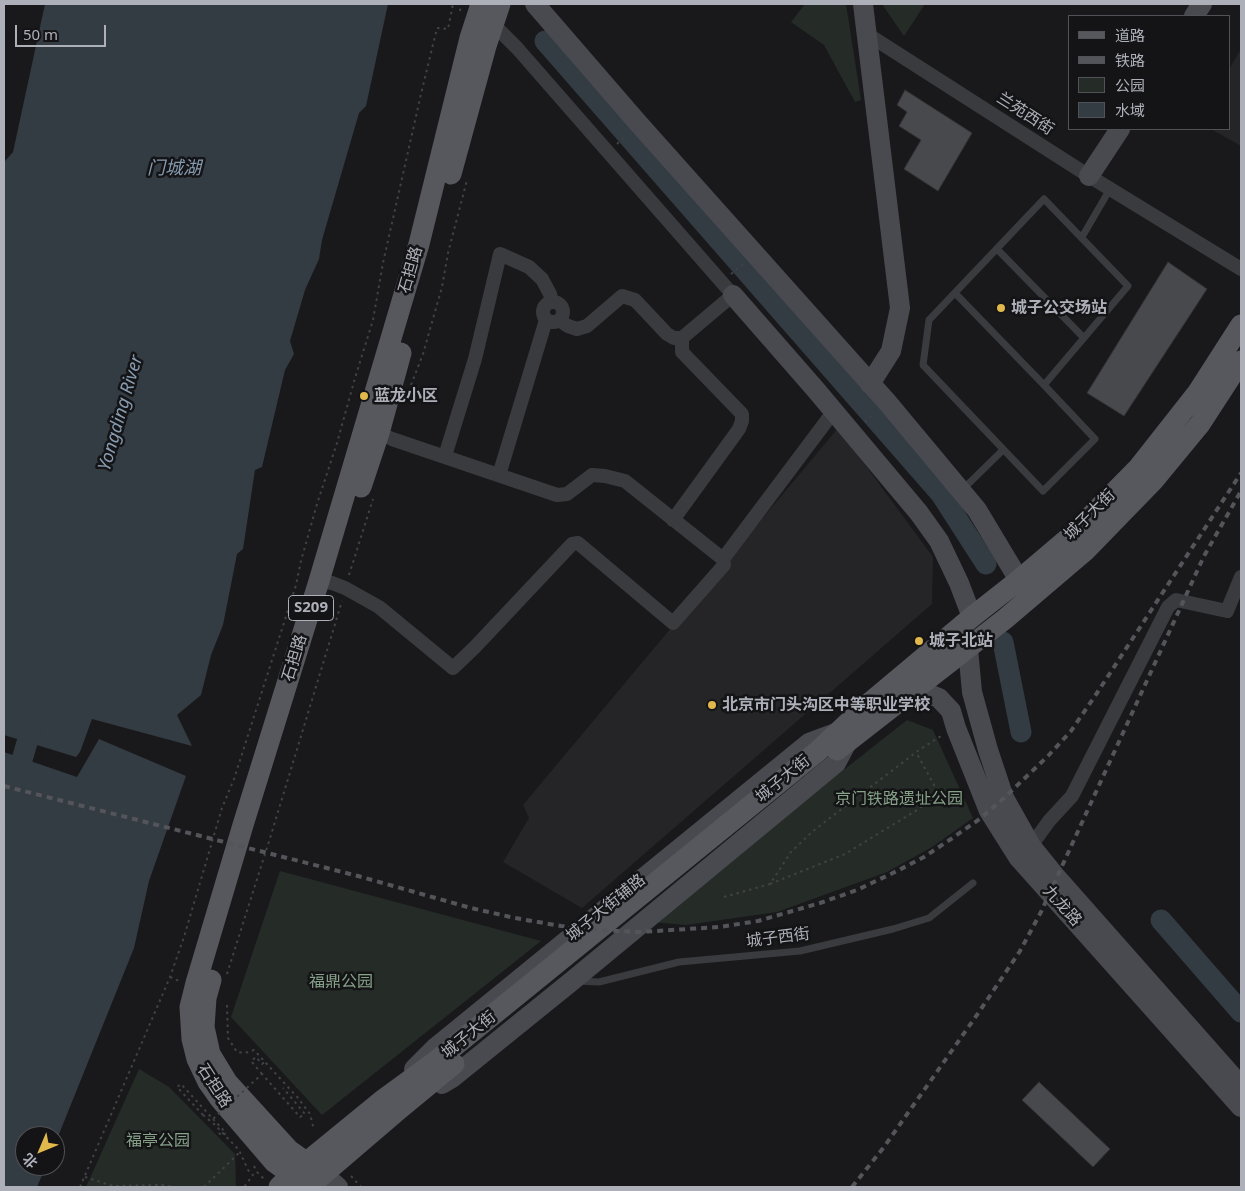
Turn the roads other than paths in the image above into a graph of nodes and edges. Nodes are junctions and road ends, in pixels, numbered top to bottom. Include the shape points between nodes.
1 (500, 4) edge
2 (535, 4) edge
3 (862, 4) edge
4 (1202, 4) edge
5 (485, 13) edge
6 (1195, 15) edge
7 (867, 34) junction
8 (1119, 130) edge
9 (1089, 176) junction
10 (1110, 189) junction
11 (1082, 238) junction
12 (997, 249) junction
13 (1241, 269) edge
14 (727, 289) junction
15 (955, 293) junction
16 (553, 320) junction
17 (1241, 325) edge
18 (682, 338) junction
19 (1084, 338) junction
20 (1241, 361) edge
21 (870, 384) junction
22 (1044, 385) junction
23 (834, 411) junction
24 (378, 433) junction
25 (1003, 450) junction
26 (445, 456) junction
27 (499, 475) junction
28 (961, 491) junction
29 (674, 520) junction
30 (722, 559) junction
31 (1241, 577) edge
32 (1019, 580) junction
33 (325, 582) junction
34 (972, 617) junction
35 (968, 649) junction
36 (916, 689) junction
37 (843, 737) junction
38 (1031, 846) junction
39 (973, 883) dead end
40 (572, 981) junction
41 (1241, 1086) edge
42 (391, 1105) junction
43 (1241, 1108) edge
44 (308, 1181) edge

1 - 5 main road, 石担路 / S209
2 - 21 street
3 - 7 street
4 - 6 street
5 - 14 street
5 - 24 main road, 石担路 / S209 via 486,46
5 - 33 main road, 石担路 / S209 via 470,38 419,244
7 - 9 street, 兰苑西街
7 - 21 street via 900,308 892,351
8 - 9 street
9 - 10 street, 兰苑西街
10 - 11 lane
10 - 13 street, 兰苑西街
11 - 12 lane via 1044,199
11 - 19 lane via 1128,286
12 - 15 lane
12 - 19 lane
14 - 18 street
14 - 23 street
15 - 22 lane
15 - 25 lane via 929,320 923,365
16 - 18 street via 577,329 587,326 622,296 635,300 666,334
16 - 26 street via 543,314 544,307 552,302 542,279 529,266 500,254 475,359
16 - 27 street
17 - 32 main road, 城子大街 via 1198,392 1139,467 1072,535
18 - 29 street via 682,352 742,414 742,421
19 - 22 lane
20 - 35 main road, 城子大街 via 1200,424 1153,481 1086,550
21 - 28 street
22 - 25 lane via 1095,439 1043,491
23 - 30 street
23 - 34 street via 939,541
24 - 26 street
24 - 33 main road, 石担路 / S209
25 - 28 lane
26 - 27 street
27 - 29 street via 557,495 567,494 592,475 625,481
28 - 32 street via 977,510
29 - 30 street
30 - 33 street via 724,565 673,623 578,543 572,544 453,668 379,607 346,588
31 - 38 street via 1227,611 1176,600 1168,607 1072,796
32 - 34 main road, 城子大街
33 - 44 main road, 石担路 / S209 via 242,825 190,1007 192,1039 208,1082 274,1162
34 - 37 main road, 城子大街 via 867,705
35 - 36 main road, 城子大街
35 - 38 street, 九龙路 via 972,692 988,750 1004,798
36 - 37 main road, 城子大街
36 - 43 street, 九龙路 via 940,699 951,711 989,811 1018,857
37 - 40 street via 836,763
37 - 42 main road, 城子大街
38 - 41 street, 九龙路
39 - 40 lane, 城子西街 via 930,918 893,929 800,951 679,962 599,982
40 - 42 street via 452,1078
42 - 44 main road, 城子大街

